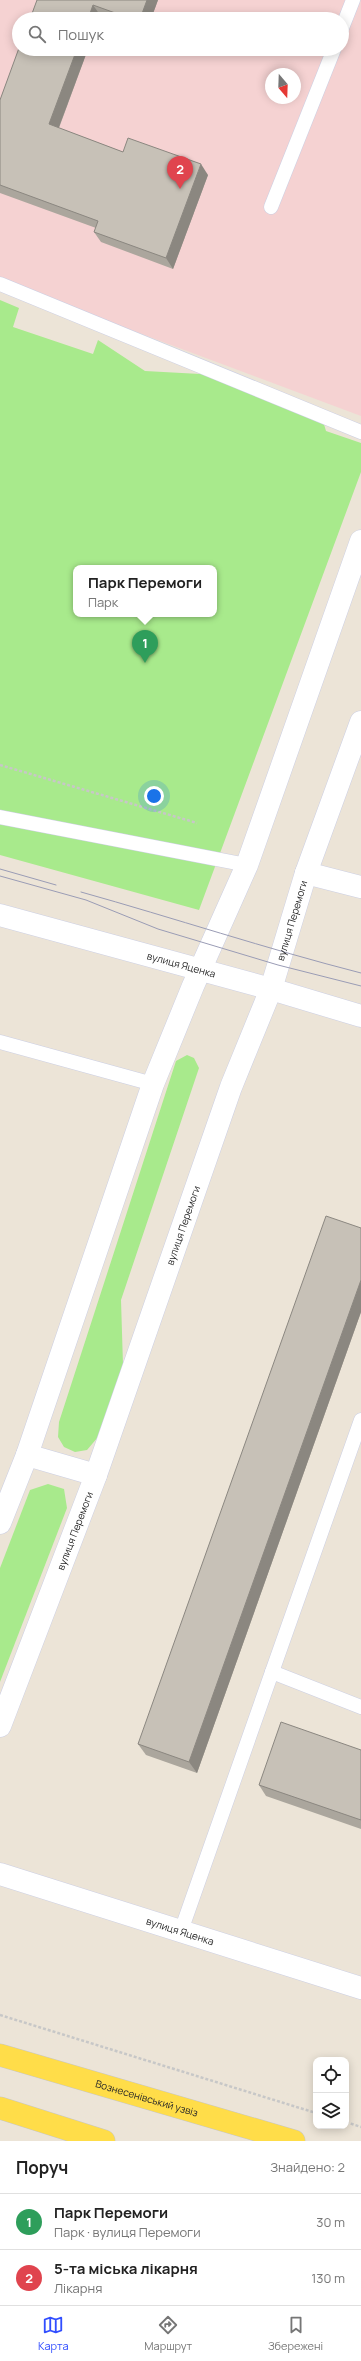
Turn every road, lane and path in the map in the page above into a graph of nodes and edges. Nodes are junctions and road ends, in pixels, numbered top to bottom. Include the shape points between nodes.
1 (353, 0) edge
2 (348, 12) edge
3 (331, 56) edge
4 (271, 207) dead end
5 (0, 284) edge
6 (361, 432) edge
7 (361, 541) edge
8 (361, 722) edge
9 (0, 765) edge
10 (0, 817) edge
11 (197, 823) dead end
12 (247, 865) junction
13 (306, 873) junction
14 (361, 887) edge
15 (0, 915) edge
16 (201, 969) junction
17 (271, 989) junction
18 (361, 1016) edge
19 (0, 1042) edge
20 (153, 1084) junction
21 (361, 1420) edge
22 (27, 1455) junction
23 (96, 1475) junction
24 (0, 1523) edge
25 (272, 1672) junction
26 (361, 1706) edge
27 (0, 1726) edge
28 (0, 1874) edge
29 (181, 1932) junction
30 (361, 1988) edge
31 (0, 2015) edge
32 (0, 2055) edge
33 (0, 2108) edge
34 (313, 2112) edge
35 (349, 2123) edge
36 (361, 2127) edge
37 (104, 2141) edge
38 (294, 2141) edge

1 - 2 lane
3 - 4 lane
5 - 6 lane
7 - 12 main road
8 - 13 main road, вулиця Перемоги
9 - 11 path
10 - 12 lane
12 - 16 main road
13 - 14 main road
13 - 17 main road, вулиця Перемоги
15 - 16 main road, вулиця Яценка
16 - 17 main road, вулиця Яценка
16 - 20 main road
17 - 18 main road, вулиця Яценка
17 - 23 main road, вулиця Перемоги via 231,1087
19 - 20 lane
20 - 22 main road
21 - 25 lane
22 - 23 main road
22 - 24 main road
23 - 27 main road, вулиця Перемоги
25 - 26 lane
25 - 29 lane
28 - 29 main road, вулиця Яценка
29 - 30 main road, вулиця Яценка
31 - 34 path
32 - 38 main road, Вознесенівський узвіз
33 - 37 main road
35 - 36 path

